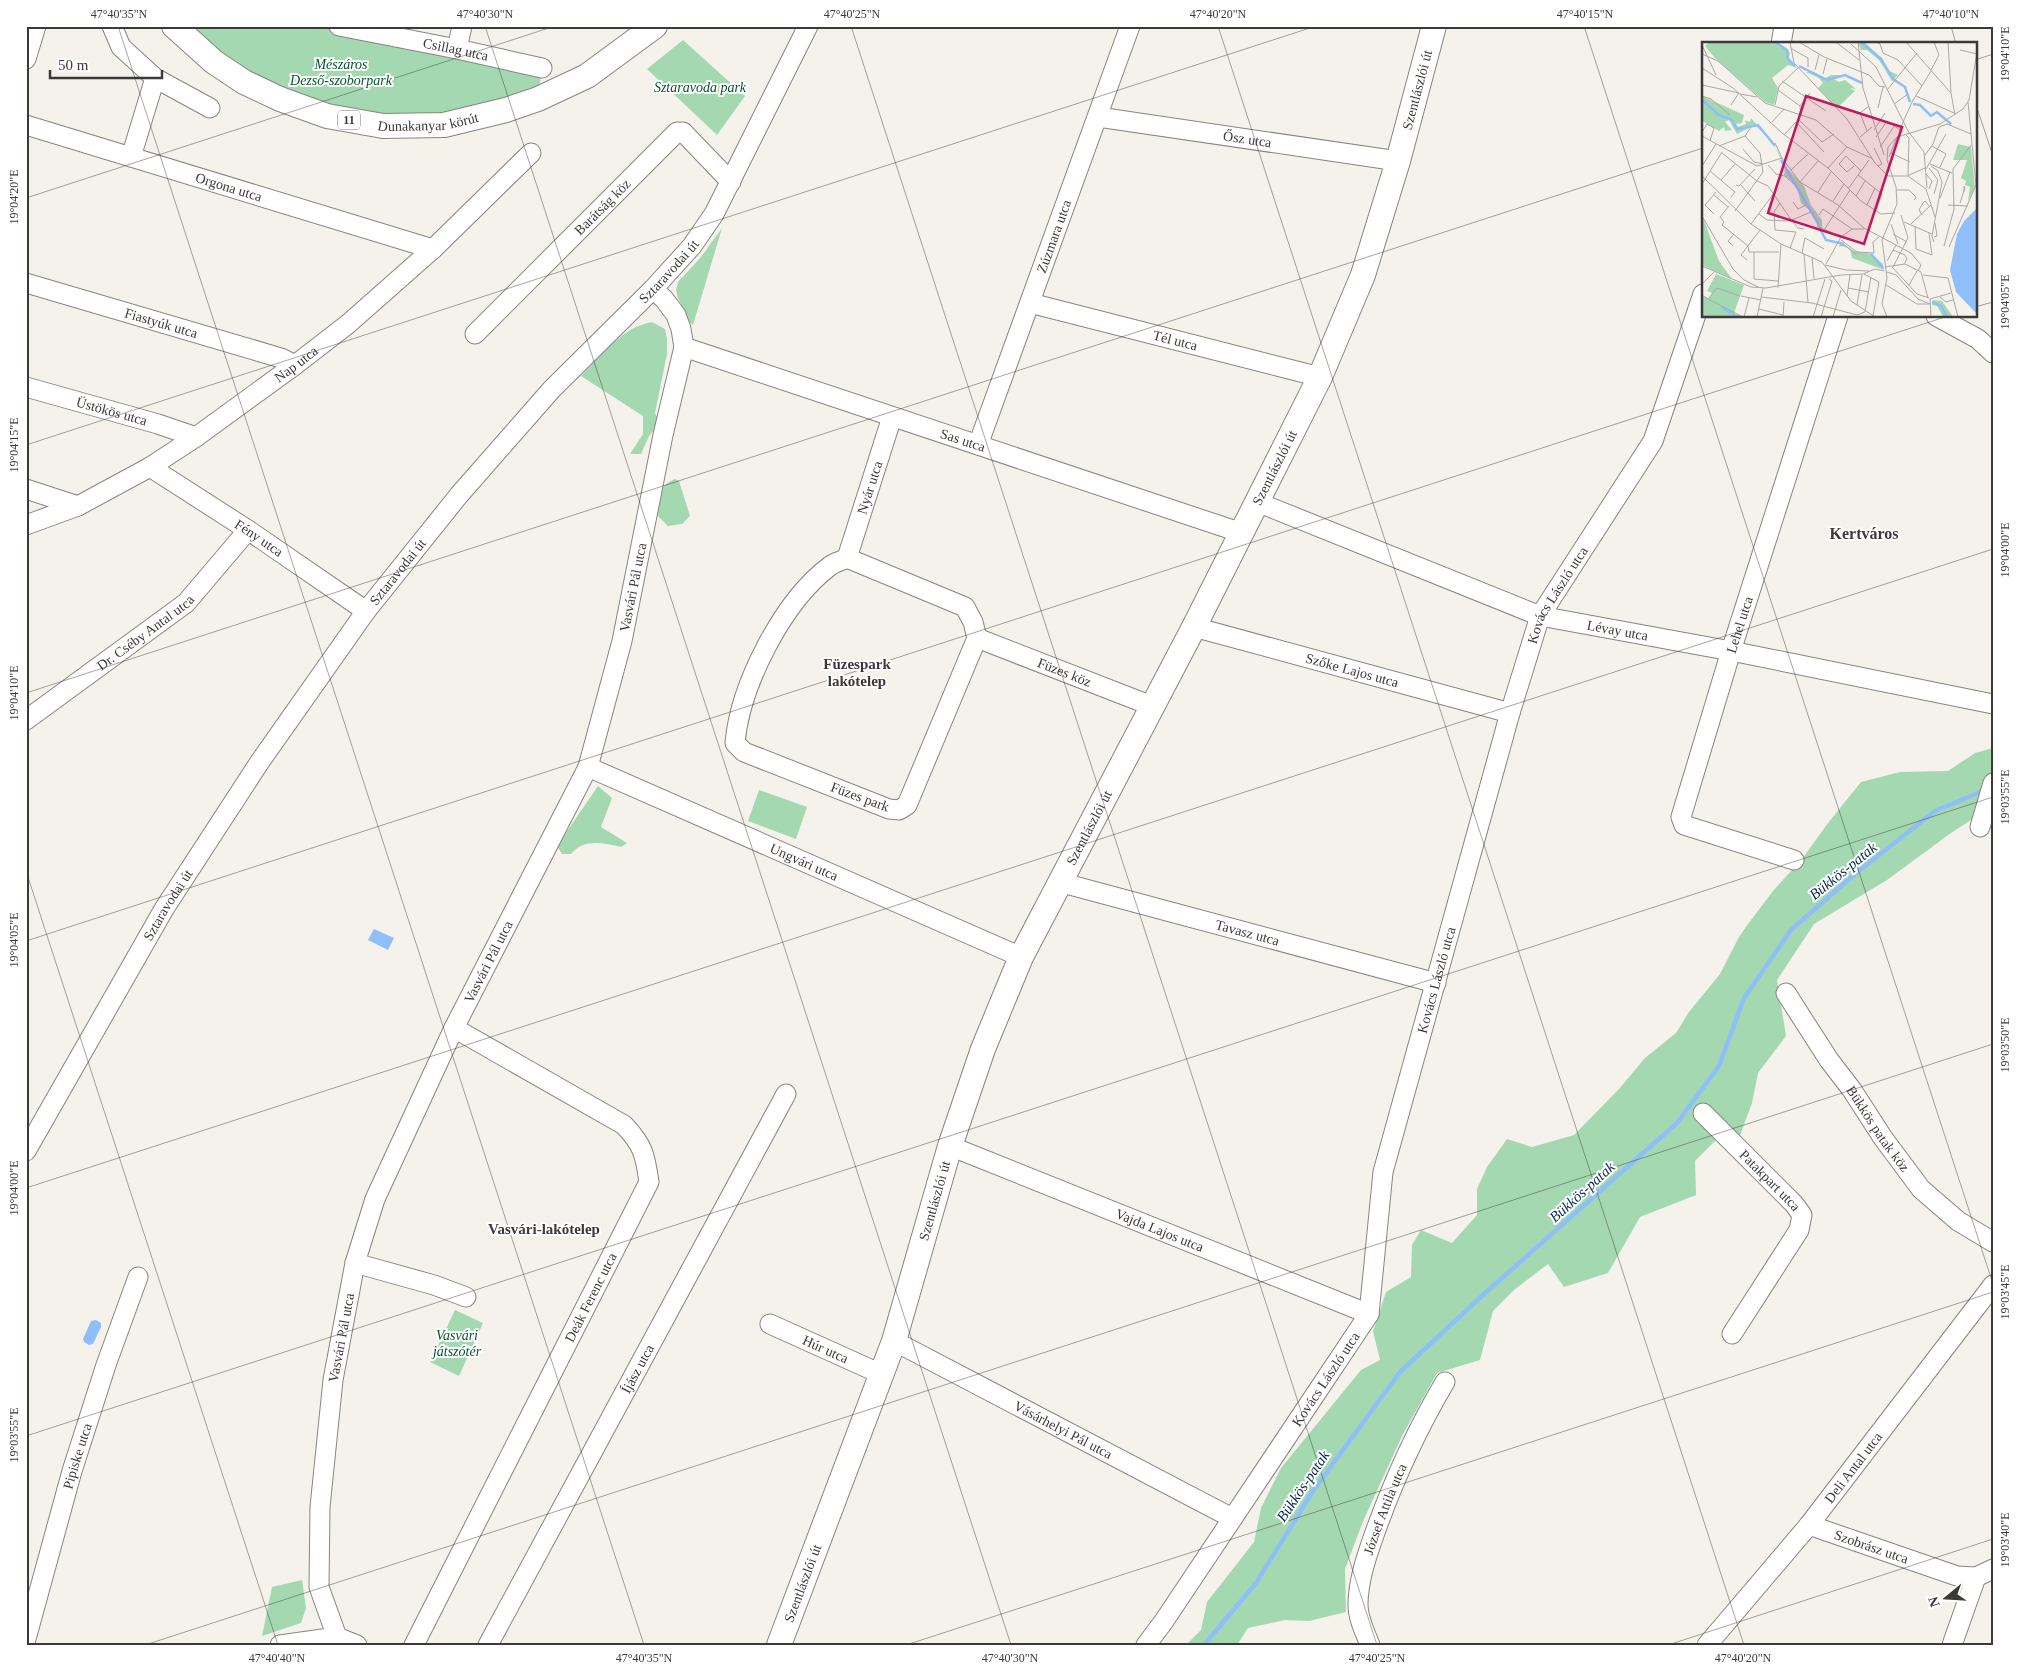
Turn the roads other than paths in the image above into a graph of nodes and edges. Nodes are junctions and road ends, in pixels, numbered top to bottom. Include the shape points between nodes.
1 (36, 26) edge
2 (112, 26) edge
3 (339, 26) edge
4 (462, 26) edge
5 (655, 26) edge
6 (808, 26) edge
7 (1130, 26) edge
8 (1434, 26) edge
9 (1784, 26) edge
10 (181, 29) edge
11 (1781, 42) edge
12 (457, 49) junction
13 (26, 59) edge
14 (542, 68) dead end
15 (155, 78) junction
16 (210, 108) dead end
17 (1098, 117) junction
18 (26, 125) edge
19 (531, 153) dead end
20 (131, 157) junction
21 (1398, 162) junction
22 (731, 182) junction
23 (433, 249) junction
24 (26, 283) edge
25 (653, 289) junction
26 (1702, 297) edge
27 (1030, 303) junction
28 (1837, 318) edge
29 (1940, 318) edge
30 (475, 334) dead end
31 (684, 347) junction
32 (1993, 353) edge
33 (295, 365) junction
34 (1320, 377) junction
35 (26, 387) edge
36 (892, 418) junction
37 (196, 438) junction
38 (978, 445) junction
39 (150, 467) junction
40 (26, 489) edge
41 (1257, 502) junction
42 (78, 506) junction
43 (26, 525) edge
44 (248, 530) junction
45 (1242, 533) junction
46 (848, 558) junction
47 (366, 611) junction
48 (1540, 616) junction
49 (1194, 627) junction
50 (977, 638) junction
51 (1731, 651) junction
52 (1993, 704) edge
53 (1152, 706) junction
54 (1510, 713) junction
55 (26, 720) edge
56 (588, 767) junction
57 (1993, 783) edge
58 (1980, 827) dead end
59 (1794, 860) dead end
60 (1059, 882) junction
61 (1021, 957) junction
62 (1436, 983) junction
63 (1786, 993) dead end
64 (454, 1028) junction
65 (786, 1094) dead end
66 (1703, 1113) dead end
67 (950, 1146) junction
68 (26, 1151) edge
69 (1993, 1242) edge
70 (355, 1263) junction
71 (138, 1277) dead end
72 (1991, 1290) edge
73 (466, 1297) dead end
74 (1369, 1314) junction
75 (770, 1324) dead end
76 (1732, 1334) dead end
77 (894, 1341) junction
78 (881, 1374) junction
79 (1445, 1382) dead end
80 (1232, 1518) junction
81 (1809, 1525) junction
82 (1984, 1573) edge
83 (26, 1640) edge
84 (337, 1641) edge
85 (280, 1645) edge
86 (357, 1645) edge
87 (414, 1645) edge
88 (488, 1645) edge
89 (779, 1645) edge
90 (1146, 1645) edge
91 (1370, 1645) edge
92 (1707, 1645) edge
93 (1952, 1645) edge

1 - 13 street
2 - 15 street via 121,47
3 - 12 street, Csillag utca
4 - 12 street
5 - 10 main road, Dunakanyar körút / 11 via 587,76 538,99 444,125 383,126 327,116 244,82 214,62
6 - 22 street, Sztaravodai út
7 - 17 street, Zúzmara utca
8 - 21 main road, Szentlászlói út
9 - 11 street
12 - 14 street, Csillag utca
15 - 16 street
15 - 20 street
17 - 21 street, Ősz utca
17 - 27 street, Zúzmara utca
18 - 20 street, Orgona utca
19 - 23 street, Nap utca
20 - 23 street, Orgona utca
21 - 34 main road, Szentlászlói út via 1363,275
22 - 25 street, Sztaravodai út via 692,246
22 - 30 street, Barátság köz via 683,132 677,132
23 - 33 street, Nap utca via 348,324
24 - 33 street, Fiastyúk utca via 281,358
25 - 31 street, Vasvári Pál utca via 676,315
25 - 47 street, Sztaravodai út via 552,389 459,494
26 - 48 street, Kovács László utca via 1653,440
27 - 34 street, Tél utca
27 - 38 street, Zúzmara utca
28 - 51 street, Lehel utca
29 - 32 street via 1978,339
31 - 36 street, Sas utca
31 - 56 street, Vasvári Pál utca via 622,641
33 - 37 street, Nap utca
34 - 41 main road, Szentlászlói út
35 - 37 street, Üstökös utca
36 - 38 street, Sas utca
36 - 46 street, Nyár utca
37 - 39 street, Nap utca
38 - 45 street, Sas utca
39 - 42 street, Nap utca
39 - 44 street, Fény utca
40 - 42 street
41 - 45 main road, Szentlászlói út
41 - 48 street, Lévay utca
42 - 43 street, Nap utca
44 - 47 street, Fény utca
44 - 55 street, Dr. Cséby Antal utca via 186,603
45 - 49 main road, Szentlászlói út
46 - 50 street via 965,607
46 - 50 street, Füzes park via 831,565 794,601 772,636 736,724 735,743 744,752 889,809 899,810 907,806
47 - 68 street, Sztaravodai út via 259,763 164,909
48 - 51 street, Lévay utca
48 - 54 street, Kovács László utca
49 - 53 main road, Szentlászlói út
49 - 54 street, Szőke Lajos utca
50 - 53 street, Füzes köz
51 - 52 street, Lévay utca
51 - 59 street, Lehel utca via 1681,817 1684,824
53 - 60 main road, Szentlászlói út
54 - 62 street, Kovács László utca
56 - 61 street, Ungvári utca
56 - 64 street, Vasvári Pál utca
57 - 58 street
60 - 61 main road, Szentlászlói út
60 - 62 street, Tavasz utca
61 - 67 main road, Szentlászlói út via 983,1049
62 - 74 street, Kovács László utca via 1383,1172
63 - 69 street, Bükkös patak köz via 1829,1060 1921,1189 1958,1220
64 - 70 street, Vasvári Pál utca via 375,1198
64 - 87 street, Deák Ferenc utca via 624,1125 639,1141 649,1182
65 - 88 street, Íjász utca
66 - 76 street, Patakpart utca via 1802,1215 1799,1230
67 - 74 street, Vajda Lajos utca
67 - 77 main road, Szentlászlói út
70 - 73 street
70 - 84 street, Vasvári Pál utca via 332,1380 320,1507 319,1587
71 - 83 street, Pipiske utca via 72,1471
72 - 81 street, Deli Antal utca
74 - 80 street, Kovács László utca
75 - 78 street, Húr utca
77 - 78 main road, Szentlászlói út
77 - 80 street, Vásárhelyi Pál utca
78 - 89 main road, Szentlászlói út
79 - 91 street, József Attila utca via 1381,1514 1366,1558 1358,1604 1360,1620
80 - 90 street, Kovács László utca
81 - 82 street, Szobrász utca via 1957,1576
81 - 92 street, Deli Antal utca
82 - 93 street
84 - 85 street
84 - 86 street

